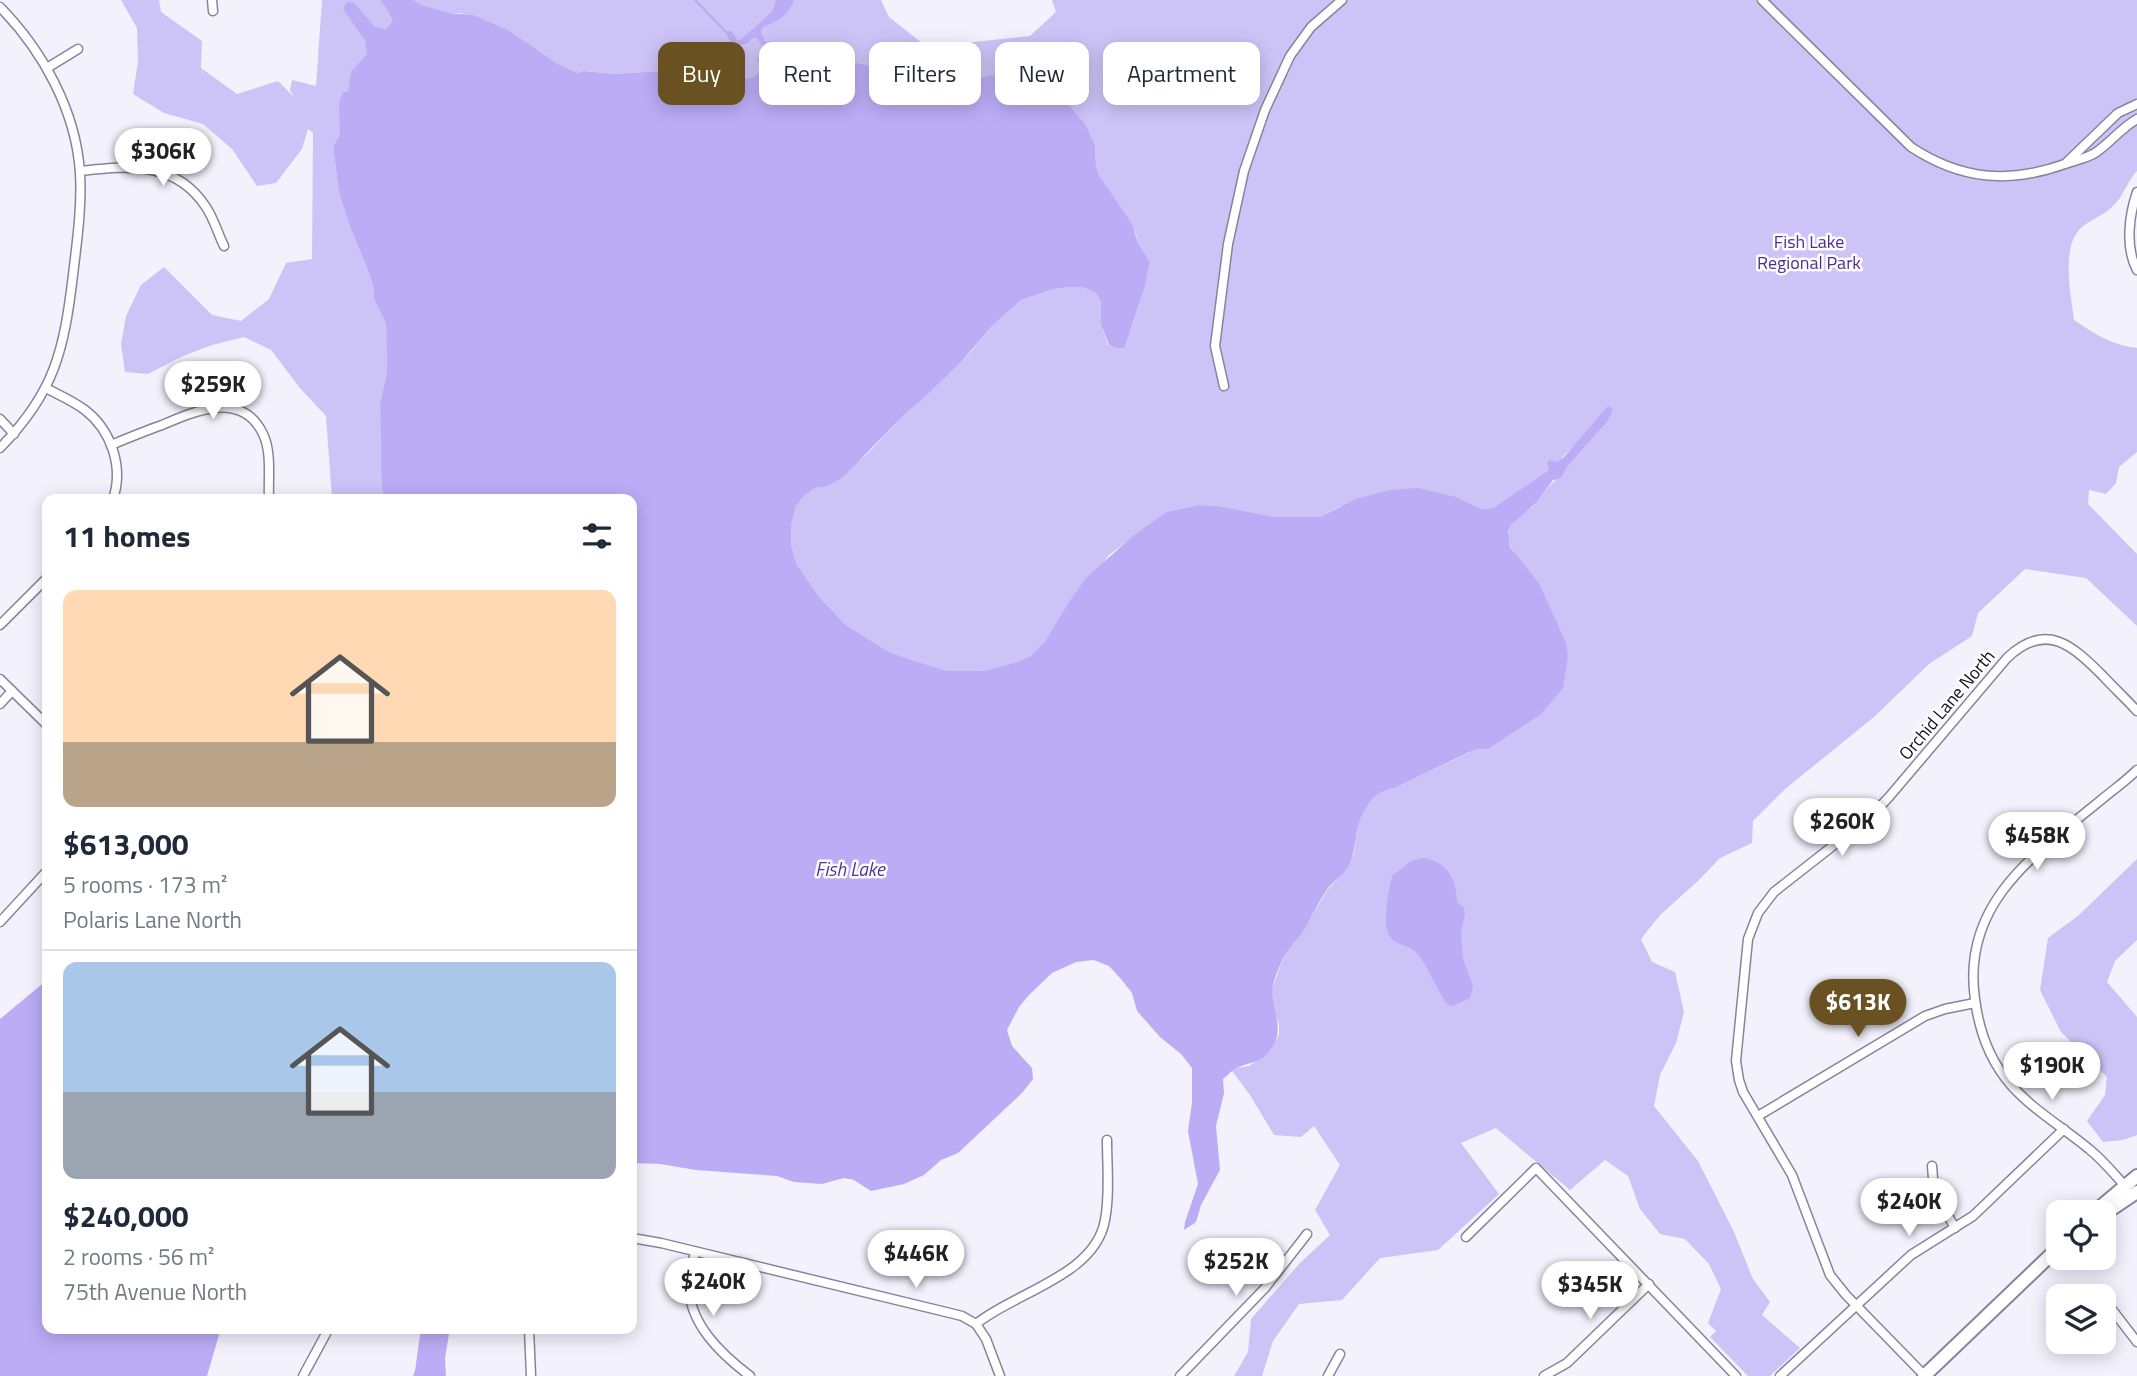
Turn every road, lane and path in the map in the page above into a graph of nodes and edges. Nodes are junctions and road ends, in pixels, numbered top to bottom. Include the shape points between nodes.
1 (212, 0) edge
2 (1342, 0) edge
3 (1762, 0) edge
4 (0, 7) edge
5 (213, 11) dead end
6 (78, 49) dead end
7 (47, 68) junction
8 (2137, 104) edge
9 (2137, 119) edge
10 (2066, 163) junction
11 (80, 171) junction
12 (2137, 192) edge
13 (224, 246) dead end
14 (2137, 270) edge
15 (1224, 386) dead end
16 (46, 388) junction
17 (0, 419) edge
18 (14, 434) junction
19 (111, 444) junction
20 (0, 448) edge
21 (114, 494) edge
22 (269, 494) edge
23 (42, 583) edge
24 (0, 625) edge
25 (0, 679) edge
26 (12, 691) junction
27 (0, 704) edge
28 (2137, 711) edge
29 (42, 720) edge
30 (2137, 770) edge
31 (42, 876) edge
32 (0, 922) edge
33 (1975, 1003) junction
34 (1758, 1116) junction
35 (2064, 1129) junction
36 (1107, 1140) dead end
37 (1932, 1166) dead end
38 (2137, 1176) edge
39 (2131, 1190) edge
40 (2114, 1200) edge
41 (2116, 1203) edge
42 (1955, 1228) junction
43 (1307, 1234) dead end
44 (1466, 1237) dead end
45 (637, 1239) edge
46 (695, 1252) junction
47 (2046, 1260) edge
48 (1649, 1284) junction
49 (1856, 1305) junction
50 (2116, 1315) edge
51 (976, 1324) junction
52 (326, 1334) edge
53 (529, 1334) edge
54 (2137, 1342) edge
55 (1340, 1354) dead end
56 (303, 1376) edge
57 (531, 1376) edge
58 (750, 1376) edge
59 (1000, 1376) edge
60 (1181, 1376) edge
61 (1328, 1376) edge
62 (1544, 1376) edge
63 (1736, 1376) edge
64 (1780, 1376) edge
65 (1925, 1376) edge

1 - 5 street
2 - 15 street via 1311,27 1290,57 1265,110 1244,172 1228,244 1214,346
3 - 10 street via 1922,154 1963,172 1994,176 2036,172
4 - 7 street
6 - 7 street
7 - 11 street via 69,121
8 - 10 street via 2118,113
9 - 10 street via 2093,154
11 - 13 street via 138,166 170,175 207,208
11 - 16 street via 79,228 66,330
12 - 14 street via 2130,250
16 - 18 street
16 - 19 street via 96,420
17 - 18 street
18 - 20 street
19 - 21 street via 117,482
19 - 22 street via 211,407 235,409 256,423 264,435
23 - 24 street
25 - 26 street
26 - 27 street
26 - 29 street
28 - 34 street, Orchid Lane North via 2075,649 2064,643 2031,641 2017,649 1871,817 1774,892 1752,925 1736,1060 1739,1080
30 - 33 street via 2034,855 1996,898 1975,950
31 - 32 street
33 - 34 street via 1925,1016
33 - 35 street via 1988,1051 2004,1076 2022,1097
34 - 49 street, Orchid Lane North via 1793,1175 1830,1275
35 - 39 street
35 - 42 street via 1983,1208
36 - 51 street via 1105,1222 1093,1249 1070,1270
37 - 42 street via 1934,1191
38 - 39 street
39 - 40 street
39 - 41 street
42 - 49 street via 1911,1255
43 - 60 street via 1265,1288
44 - 48 street via 1536,1168
45 - 46 street
46 - 51 street via 962,1316
46 - 58 street via 689,1281 691,1306 711,1340
47 - 65 street
48 - 62 street via 1567,1363
48 - 63 street
49 - 64 street
49 - 65 street, Orchid Lane North
50 - 54 street
51 - 59 street
52 - 56 street
53 - 57 street
55 - 61 street

